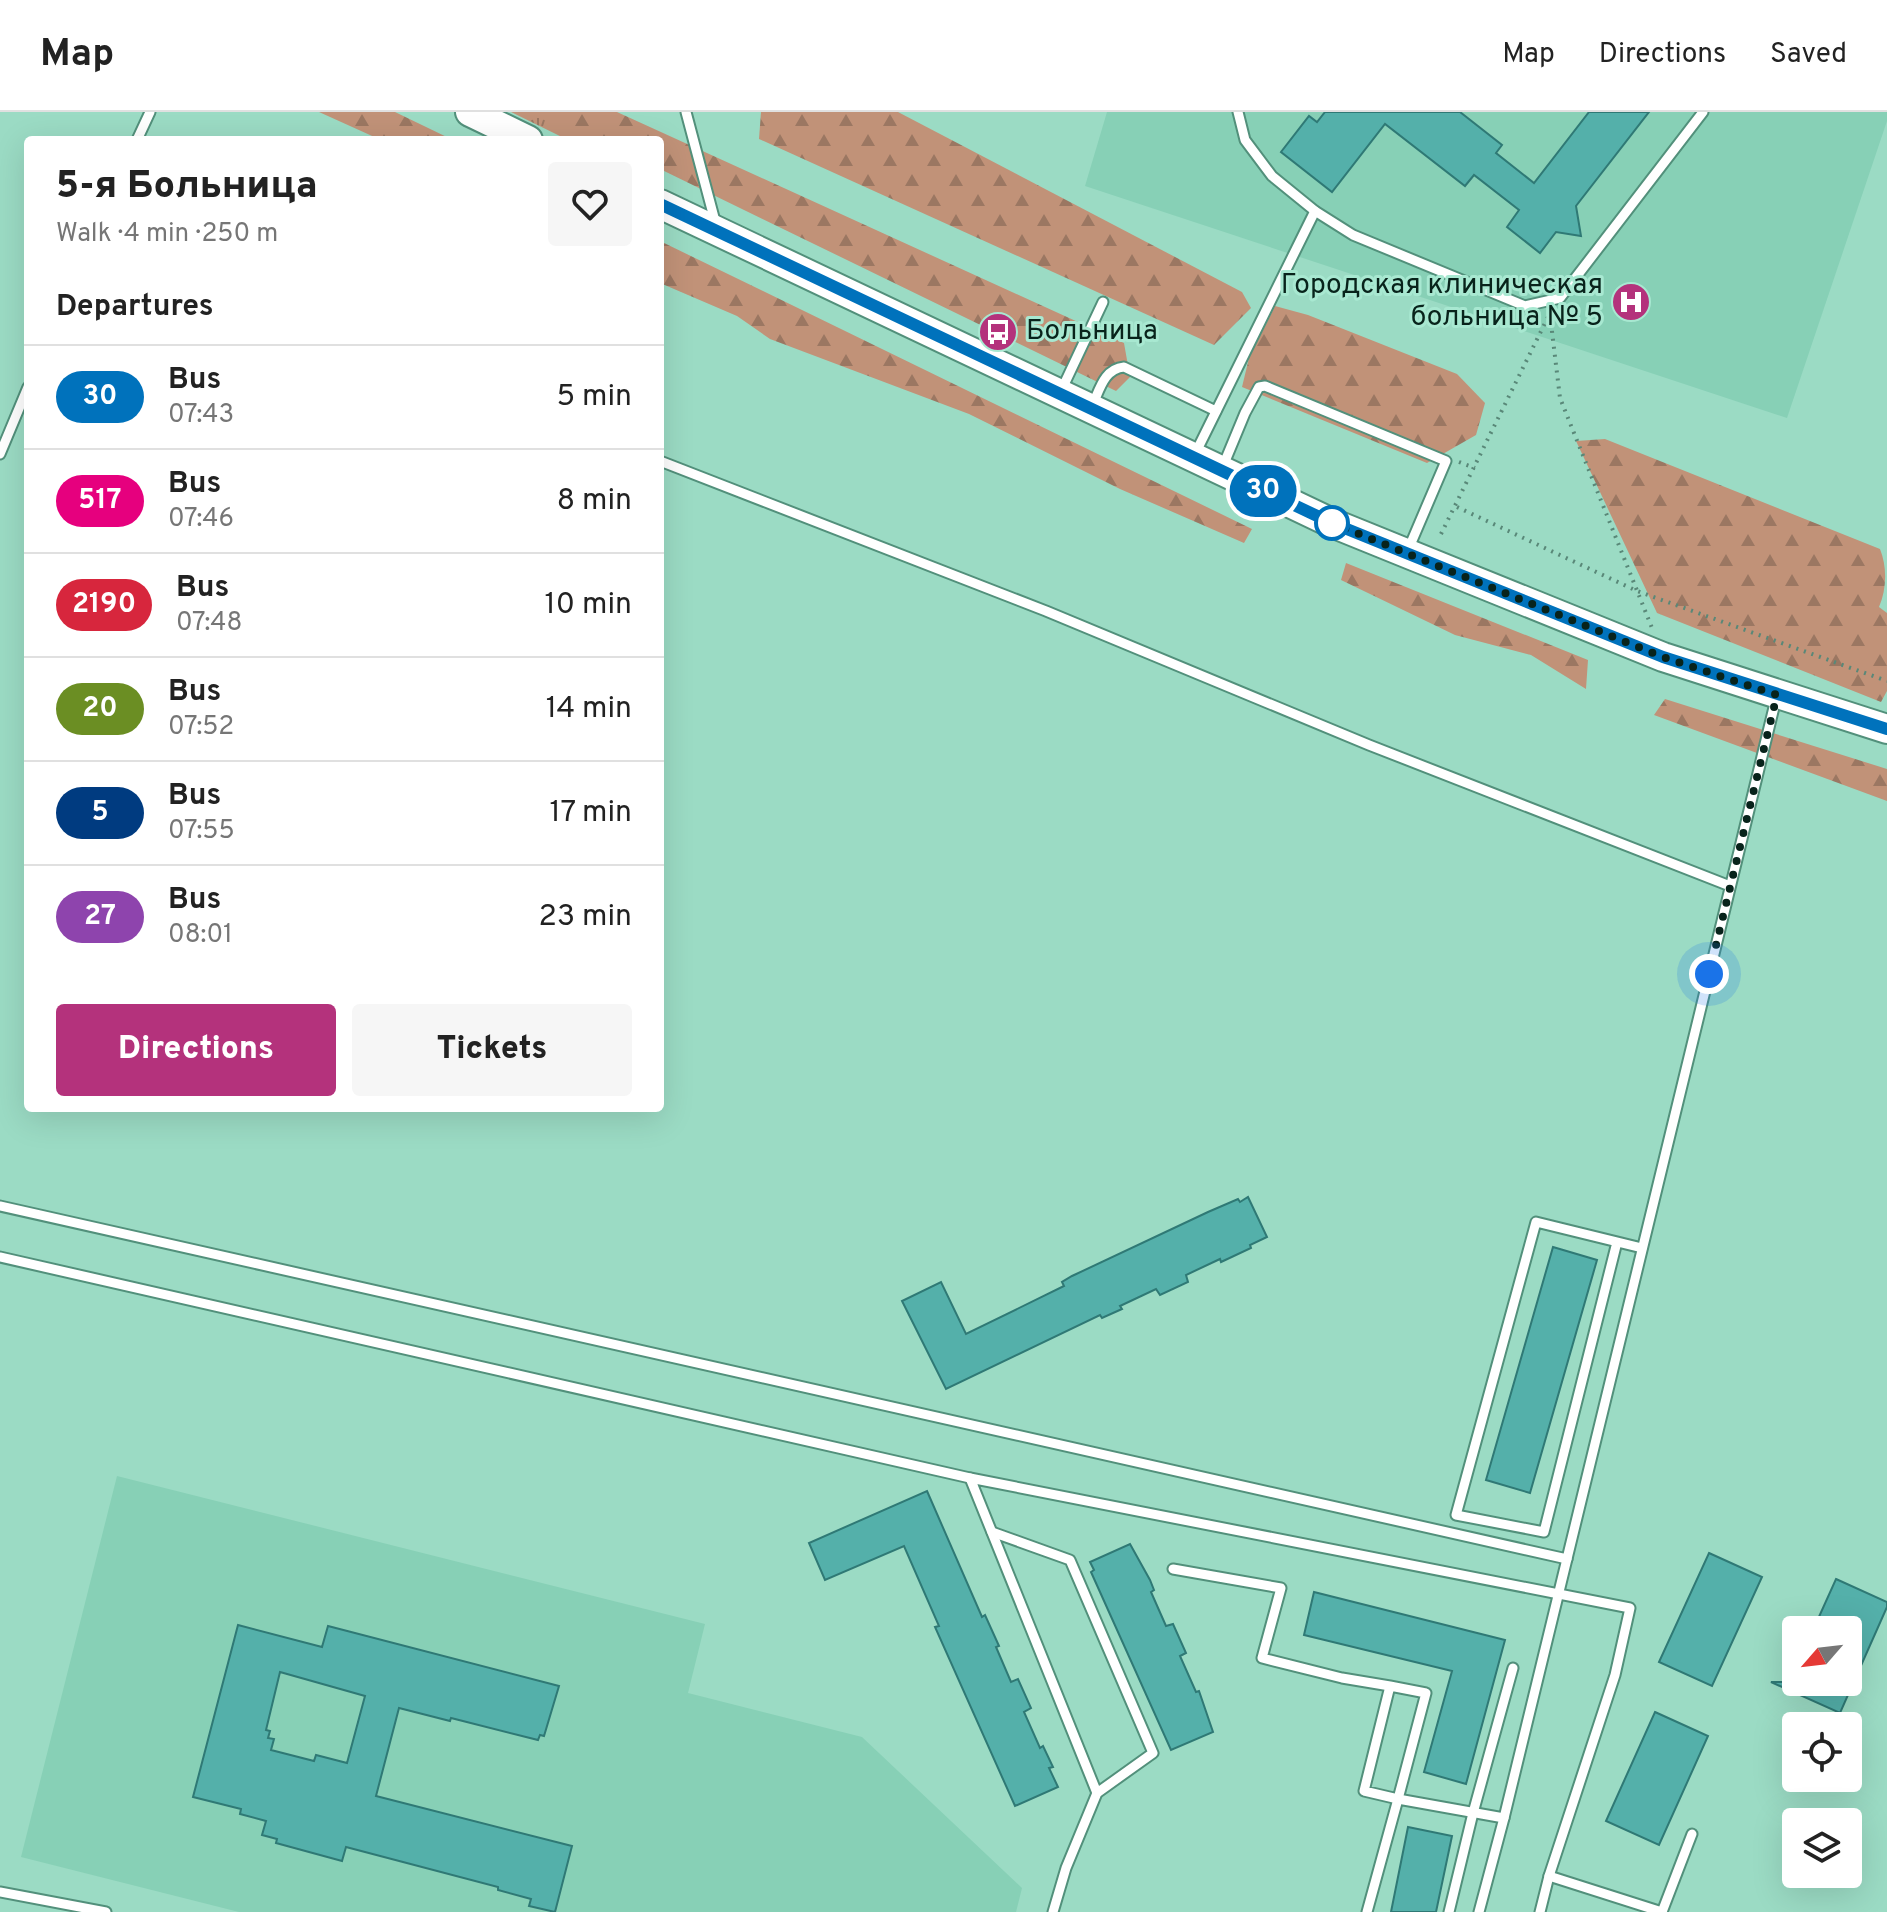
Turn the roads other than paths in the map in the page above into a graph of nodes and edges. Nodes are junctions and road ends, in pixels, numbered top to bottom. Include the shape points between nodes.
1 (150, 112) edge
2 (470, 112) edge
3 (686, 112) edge
4 (1238, 112) edge
5 (1703, 112) edge
6 (139, 136) edge
7 (520, 136) edge
8 (664, 206) edge
9 (1315, 211) junction
10 (717, 232) junction
11 (1103, 302) dead end
12 (1059, 394) junction
13 (24, 397) edge
14 (1090, 409) junction
15 (1216, 411) junction
16 (0, 454) edge
17 (1193, 459) junction
18 (664, 463) edge
19 (1220, 471) junction
20 (1407, 554) junction
21 (1777, 695) junction
22 (1887, 729) edge
23 (1730, 886) junction
24 (0, 1206) edge
25 (1617, 1242) junction
26 (1642, 1248) junction
27 (0, 1257) edge
28 (970, 1478) junction
29 (992, 1532) junction
30 (1567, 1559) junction
31 (1173, 1569) dead end
32 (1558, 1596) junction
33 (1513, 1668) dead end
34 (1390, 1686) junction
35 (1097, 1793) junction
36 (1398, 1799) junction
37 (1473, 1813) junction
38 (1504, 1818) junction
39 (1692, 1834) dead end
40 (1549, 1876) junction
41 (0, 1892) edge
42 (106, 1912) edge
43 (1053, 1912) edge
44 (1367, 1912) edge
45 (1449, 1912) edge
46 (1479, 1912) edge
47 (1540, 1912) edge
48 (1662, 1912) edge

1 - 6 lane
2 - 7 main road
3 - 10 lane
4 - 9 lane via 1245,140 1272,176
5 - 9 lane via 1560,298 1525,306 1353,235
8 - 10 main road
9 - 15 lane
10 - 12 main road
11 - 12 lane
12 - 14 main road
13 - 16 lane
14 - 15 lane via 1107,374 1124,367
14 - 17 main road
15 - 17 lane
17 - 19 main road
18 - 23 lane
19 - 20 main road
19 - 20 lane via 1245,413 1259,387 1265,386 1446,461
20 - 21 main road via 1663,657
21 - 22 main road
21 - 23 lane
23 - 26 lane
24 - 30 lane
25 - 25 lane via 1536,1222 1456,1515 1544,1532
25 - 26 lane
26 - 30 lane
27 - 28 lane
28 - 29 lane
28 - 32 lane
29 - 35 lane
29 - 35 lane via 1070,1560 1153,1753
30 - 32 lane
31 - 34 lane via 1281,1588 1262,1658
32 - 38 lane
32 - 40 lane via 1630,1608 1615,1675
33 - 37 lane
34 - 36 lane via 1364,1791
34 - 36 lane via 1426,1693
35 - 43 lane
36 - 37 lane
36 - 44 lane
37 - 38 lane
37 - 45 lane
38 - 46 lane
39 - 48 lane
40 - 47 lane
40 - 48 lane
41 - 42 lane

